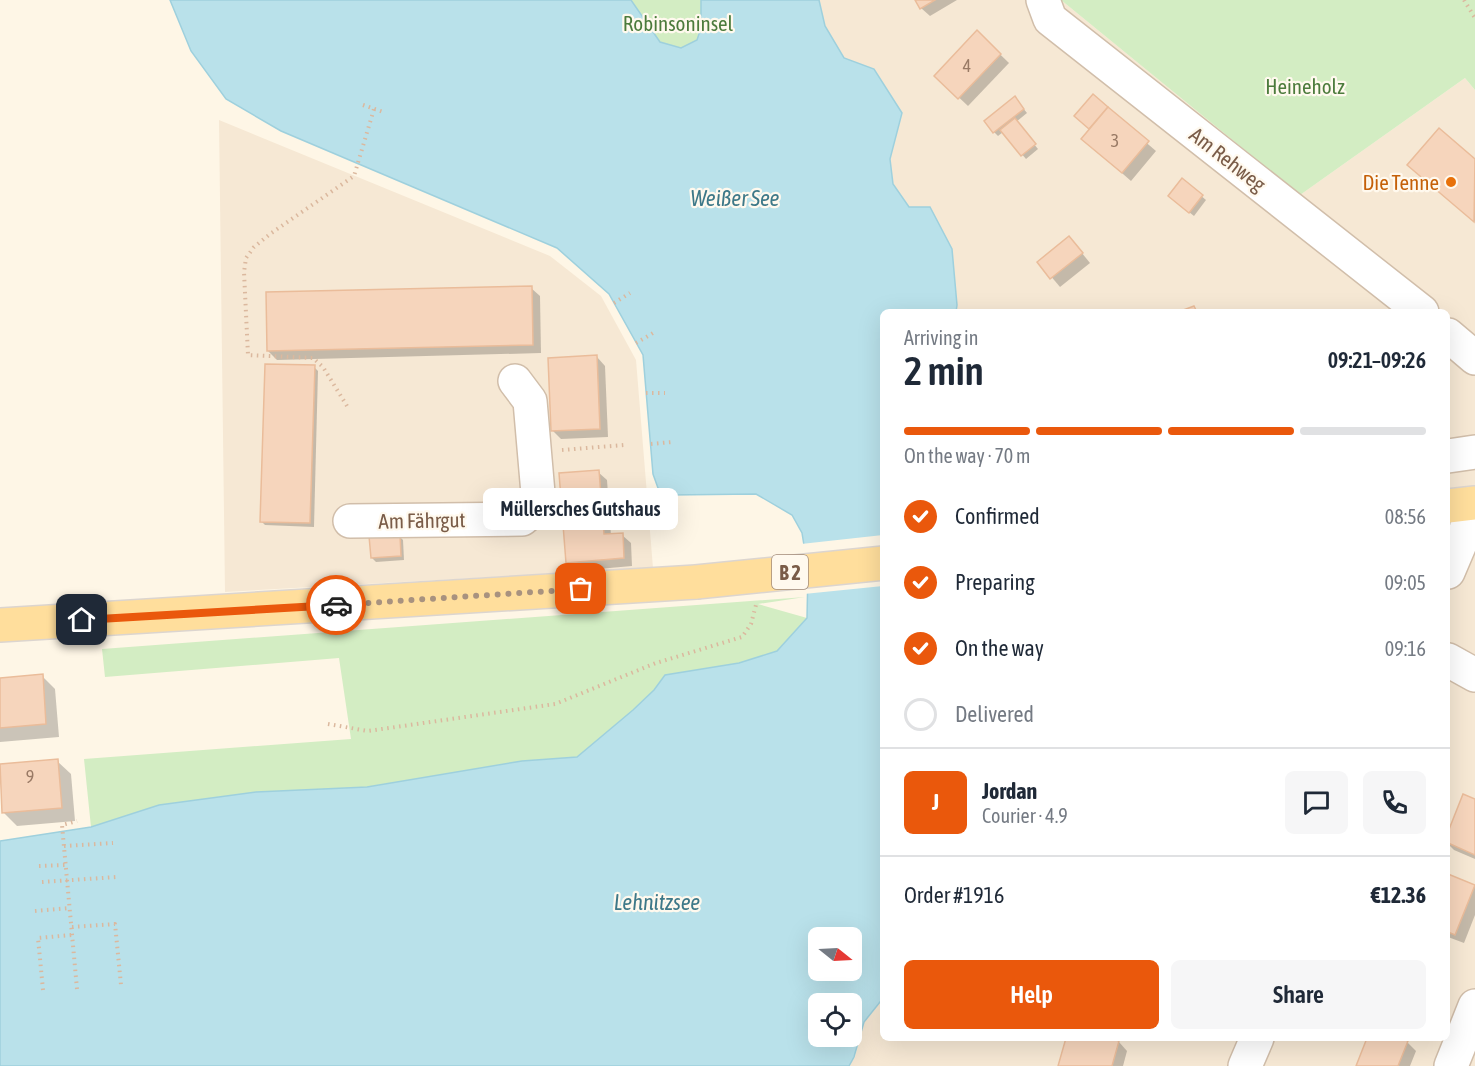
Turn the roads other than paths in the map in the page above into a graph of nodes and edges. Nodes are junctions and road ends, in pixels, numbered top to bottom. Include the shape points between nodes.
1 (1043, 0) edge
2 (1418, 309) edge
3 (1450, 336) edge
4 (1475, 358) edge
5 (515, 381) dead end
6 (1475, 452) edge
7 (1450, 456) edge
8 (1464, 504) edge
9 (350, 521) dead end
10 (880, 563) edge
11 (1450, 567) edge
12 (0, 625) edge
13 (1450, 661) edge
14 (1475, 675) edge
15 (1475, 1006) edge
16 (1256, 1041) edge
17 (1245, 1066) edge
18 (1451, 1066) edge

1 - 2 street, Am Rehweg via 1050,18
3 - 4 street
5 - 9 street, Am Fährgut via 530,401 539,506 522,519
6 - 7 street
8 - 11 street via 1468,525
10 - 12 main road, B 2, bridge via 696,582
13 - 14 street
15 - 18 street
16 - 17 street

